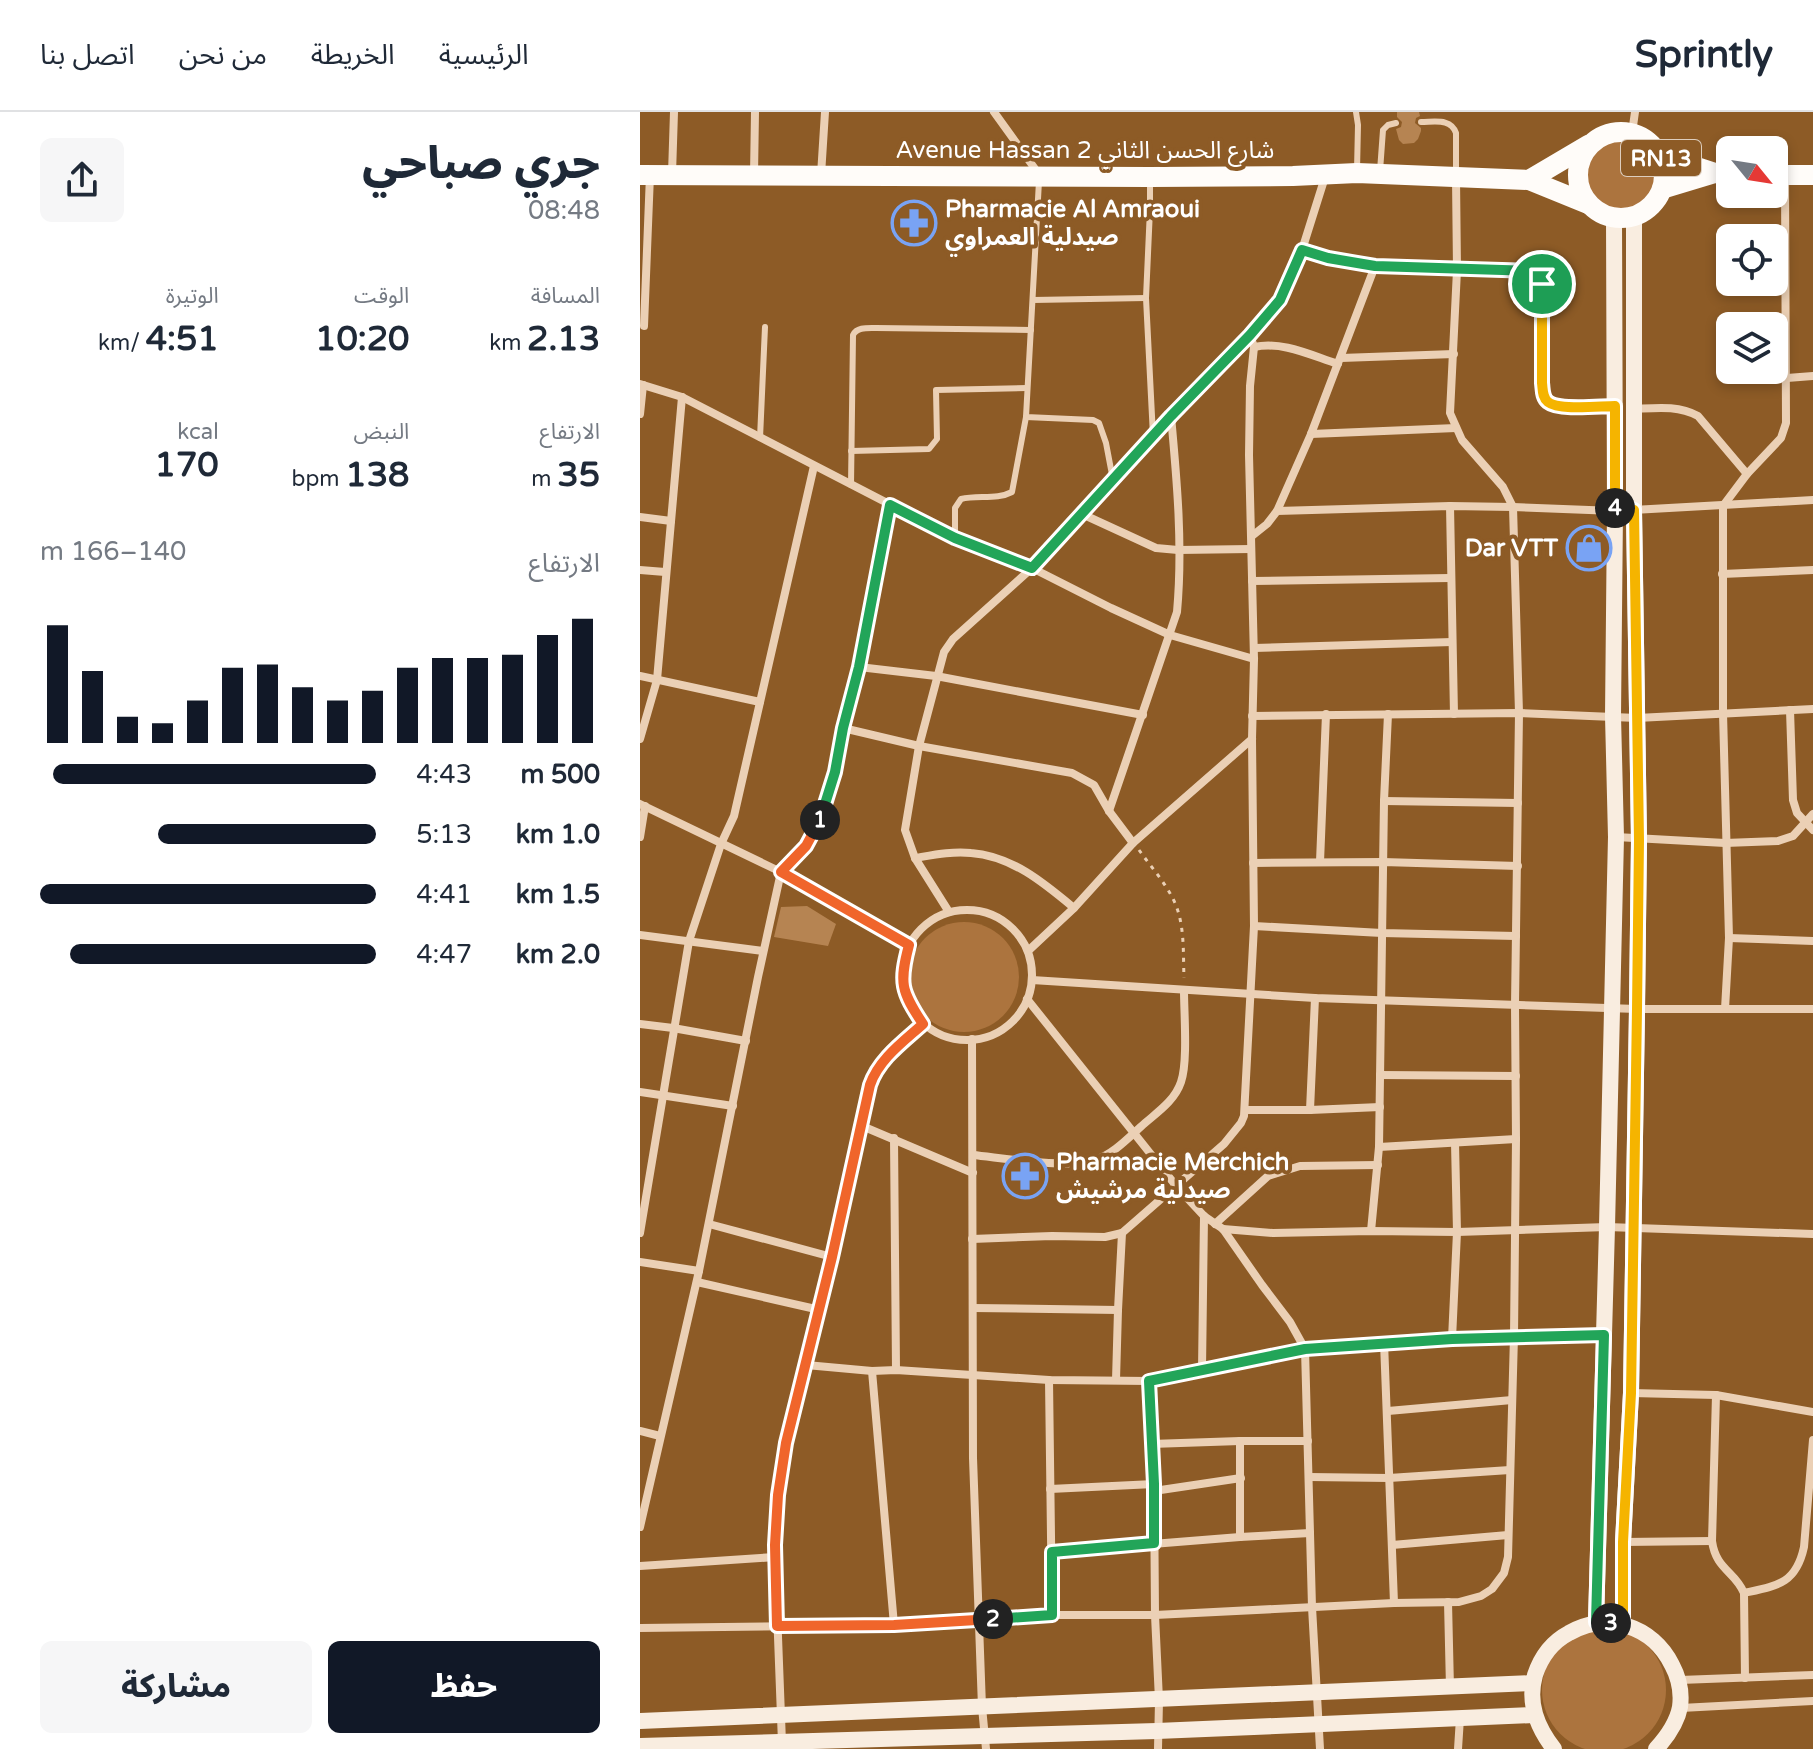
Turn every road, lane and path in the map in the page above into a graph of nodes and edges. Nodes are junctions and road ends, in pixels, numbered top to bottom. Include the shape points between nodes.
1 (674, 112) edge
2 (755, 112) edge
3 (994, 112) edge
4 (1356, 112) edge
5 (828, 113) edge
6 (1421, 122) dead end
7 (1634, 122) edge
8 (1396, 123) dead end
9 (1592, 143) junction
10 (1660, 155) junction
11 (1716, 171) edge
12 (1357, 173) junction
13 (1380, 174) junction
14 (645, 175) edge
15 (672, 175) junction
16 (1326, 175) junction
17 (1716, 175) edge
18 (1788, 175) edge
19 (1813, 175) edge
20 (754, 176) junction
21 (821, 176) junction
22 (1040, 176) junction
23 (1150, 177) junction
24 (1456, 178) junction
25 (1529, 180) junction
26 (1662, 189) junction
27 (1588, 204) junction
28 (1781, 208) edge
29 (1624, 217) junction
30 (1302, 250) junction
31 (1375, 266) junction
32 (1457, 270) junction
33 (1146, 298) junction
34 (1033, 300) junction
35 (1785, 312) edge
36 (644, 326) dead end
37 (765, 327) dead end
38 (1031, 330) junction
39 (1250, 335) junction
40 (1254, 347) junction
41 (1454, 354) junction
42 (1339, 361) junction
43 (1813, 376) edge
44 (1788, 378) edge
45 (641, 384) edge
46 (1787, 384) edge
47 (1027, 388) junction
48 (682, 397) junction
49 (1615, 406) junction
50 (1634, 409) junction
51 (640, 414) edge
52 (1171, 416) junction
53 (1026, 417) junction
54 (1456, 428) junction
55 (1311, 434) junction
56 (1153, 436) junction
57 (760, 438) junction
58 (851, 451) junction
59 (814, 466) junction
60 (1747, 474) junction
61 (1113, 480) junction
62 (851, 485) junction
63 (1813, 500) edge
64 (890, 505) junction
65 (1450, 506) junction
66 (1723, 506) junction
67 (1513, 507) junction
68 (1634, 510) junction
69 (1277, 511) junction
70 (1615, 511) junction
71 (1082, 514) junction
72 (640, 517) edge
73 (671, 521) junction
74 (1252, 536) junction
75 (955, 538) junction
76 (1251, 549) junction
77 (1178, 550) junction
78 (1032, 568) junction
79 (640, 570) edge
80 (1813, 570) edge
81 (665, 572) junction
82 (1722, 574) junction
83 (1450, 578) junction
84 (1252, 581) junction
85 (1170, 635) junction
86 (1452, 642) junction
87 (1254, 648) junction
88 (1254, 659) junction
89 (859, 667) junction
90 (640, 676) edge
91 (936, 676) junction
92 (657, 680) junction
93 (760, 702) junction
94 (1813, 709) edge
95 (1790, 710) junction
96 (1519, 713) junction
97 (1723, 713) junction
98 (1326, 714) junction
99 (1388, 714) junction
100 (1454, 714) junction
101 (1143, 715) junction
102 (1252, 716) junction
103 (1613, 716) junction
104 (1637, 718) junction
105 (843, 728) junction
106 (640, 739) edge
107 (1252, 739) junction
108 (919, 746) junction
109 (1384, 801) junction
110 (1518, 803) junction
111 (642, 805) edge
112 (1109, 811) junction
113 (1813, 814) edge
114 (1806, 823) junction
115 (1813, 830) edge
116 (640, 837) edge
117 (1616, 837) junction
118 (1639, 840) junction
119 (1133, 843) junction
120 (1725, 843) junction
121 (721, 844) junction
122 (915, 858) junction
123 (1320, 862) junction
124 (1383, 862) junction
125 (1253, 863) junction
126 (1518, 866) junction
127 (781, 872) junction
128 (1074, 908) junction
129 (949, 912) junction
130 (1254, 926) junction
131 (1382, 933) junction
132 (640, 935) edge
133 (1516, 936) junction
134 (1729, 938) junction
135 (689, 941) junction
136 (1813, 941) edge
137 (909, 945) junction
138 (763, 951) junction
139 (1028, 951) junction
140 (1032, 980) junction
141 (1184, 990) junction
142 (1250, 995) junction
143 (1315, 998) junction
144 (1027, 999) junction
145 (1382, 1000) junction
146 (1515, 1005) junction
147 (1611, 1008) junction
148 (1637, 1009) junction
149 (1725, 1009) junction
150 (1813, 1009) edge
151 (640, 1024) edge
152 (923, 1024) junction
153 (673, 1028) junction
154 (972, 1039) junction
155 (746, 1041) junction
156 (1380, 1075) junction
157 (1516, 1076) junction
158 (640, 1092) edge
159 (664, 1096) junction
160 (733, 1106) junction
161 (1380, 1107) junction
162 (1245, 1110) junction
163 (1310, 1110) junction
164 (862, 1126) junction
165 (1134, 1132) junction
166 (894, 1138) junction
167 (1516, 1139) junction
168 (1455, 1143) junction
169 (1379, 1147) junction
170 (973, 1155) junction
171 (1378, 1165) junction
172 (973, 1173) junction
173 (1177, 1187) junction
174 (1204, 1216) junction
175 (709, 1224) junction
176 (1219, 1227) junction
177 (1607, 1227) junction
178 (1632, 1229) junction
179 (1515, 1230) junction
180 (1371, 1231) junction
181 (1457, 1232) junction
182 (640, 1233) edge
183 (1122, 1233) junction
184 (1813, 1234) edge
185 (972, 1239) junction
186 (832, 1257) junction
187 (640, 1262) edge
188 (699, 1271) junction
189 (697, 1282) junction
190 (973, 1308) junction
191 (820, 1310) junction
192 (1118, 1310) junction
193 (1604, 1335) junction
194 (1514, 1336) junction
195 (1452, 1339) junction
196 (1384, 1342) junction
197 (1305, 1349) junction
198 (806, 1365) junction
199 (896, 1370) junction
200 (1202, 1370) junction
201 (872, 1371) junction
202 (974, 1375) junction
203 (1049, 1380) junction
204 (1116, 1380) junction
205 (1149, 1381) junction
206 (1631, 1393) junction
207 (1716, 1395) junction
208 (1512, 1400) junction
209 (1388, 1411) junction
210 (1813, 1412) edge
211 (640, 1431) edge
212 (660, 1436) junction
213 (1813, 1440) edge
214 (1240, 1441) junction
215 (1308, 1441) junction
216 (1151, 1444) junction
217 (1510, 1470) junction
218 (1309, 1477) junction
219 (1241, 1478) junction
220 (1389, 1478) junction
221 (1154, 1488) junction
222 (1050, 1489) junction
223 (643, 1498) edge
224 (640, 1527) edge
225 (1310, 1533) junction
226 (1508, 1535) junction
227 (1240, 1537) junction
228 (1712, 1541) junction
229 (1623, 1542) junction
230 (1154, 1543) junction
231 (1392, 1545) junction
232 (1052, 1552) junction
233 (775, 1557) junction
234 (640, 1566) edge
235 (1744, 1593) junction
236 (1448, 1602) junction
237 (1394, 1603) junction
238 (1312, 1607) junction
239 (1052, 1615) junction
240 (1155, 1615) junction
241 (980, 1620) junction
242 (1596, 1622) junction
243 (1623, 1624) junction
244 (894, 1625) junction
245 (777, 1626) junction
246 (640, 1628) edge
247 (1813, 1675) edge
248 (1745, 1678) junction
249 (1680, 1680) junction
250 (1533, 1683) junction
251 (1450, 1688) junction
252 (1316, 1693) junction
253 (1159, 1700) junction
254 (1813, 1701) edge
255 (982, 1707) junction
256 (1680, 1708) junction
257 (1534, 1715) junction
258 (781, 1716) junction
259 (1460, 1718) junction
260 (640, 1721) edge
261 (1318, 1724) junction
262 (1157, 1731) junction
263 (985, 1742) edge
264 (640, 1746) edge
265 (782, 1746) edge
266 (1158, 1749) edge
267 (1320, 1749) edge
268 (1458, 1749) edge
269 (1554, 1749) edge
270 (1656, 1749) edge

1 - 15 street
2 - 20 street
3 - 22 street
4 - 12 lane
5 - 21 street
6 - 24 lane via 1448,123 1455,129
7 - 9 main road, RN13
7 - 10 main road, RN13
8 - 13 lane via 1383,130
9 - 25 main road, RN13
9 - 27 main road, RN13 via 1583,153 1578,179
10 - 11 main road, RN13
10 - 26 main road, RN13
12 - 13 main road, Avenue Hassan 2 شارع الحسن الثاني
12 - 16 main road, Avenue Hassan 2 شارع الحسن الثاني
13 - 24 main road, Avenue Hassan 2 شارع الحسن الثاني
14 - 15 main road, Avenue Hassan 2 شارع الحسن الثاني
14 - 36 street
15 - 20 main road, Avenue Hassan 2 شارع الحسن الثاني
16 - 23 main road, Avenue Hassan 2 شارع الحسن الثاني
16 - 30 street
17 - 26 main road, RN13
18 - 19 main road
20 - 21 main road, Avenue Hassan 2 شارع الحسن الثاني
21 - 22 main road, Avenue Hassan 2 شارع الحسن الثاني
22 - 23 main road, Avenue Hassan 2 شارع الحسن الثاني
22 - 34 lane
23 - 33 lane
24 - 25 main road, Avenue Hassan 2 شارع الحسن الثاني
24 - 32 street
25 - 27 main road, Avenue Hassan 2 شارع الحسن الثاني
26 - 29 main road, RN13 via 1646,210
27 - 29 main road via 1604,215
28 - 35 street
29 - 49 street
29 - 50 street
30 - 31 street
30 - 39 street via 1280,300
31 - 32 street
31 - 42 street
32 - 41 street
32 - 49 street via 1524,270 1538,275 1543,293 1544,396 1558,406
33 - 34 lane
33 - 56 lane
34 - 38 lane
37 - 57 lane
38 - 47 lane
38 - 58 lane via 855,332
39 - 40 street
39 - 52 street
40 - 42 street via 1284,346
40 - 74 street
41 - 42 street
41 - 54 street via 1450,413
42 - 55 street
43 - 44 street
45 - 48 street
45 - 51 street
46 - 60 street via 1784,431
47 - 53 lane
47 - 58 lane via 936,390 937,439 929,449
48 - 57 street
48 - 73 street
49 - 70 street
50 - 60 street via 1675,408 1698,416
50 - 68 street
52 - 56 street
52 - 77 street
53 - 61 lane via 1099,423
53 - 75 lane via 1012,492 961,499 955,508
54 - 55 street
54 - 67 street
55 - 69 street
56 - 61 street
57 - 59 street
58 - 62 lane
59 - 62 street
59 - 93 street
60 - 66 street
61 - 71 street
62 - 64 street
63 - 66 street
64 - 75 street
64 - 89 street
65 - 67 street
65 - 69 street
65 - 83 street
66 - 68 street
66 - 82 street
67 - 70 street
67 - 96 street
68 - 70 street
68 - 104 street
69 - 74 street
70 - 103 street
71 - 77 street via 1156,548
71 - 78 street
72 - 73 street
73 - 81 street
74 - 76 street
75 - 78 street
76 - 77 street
76 - 84 street
77 - 85 street via 1177,612
78 - 85 street
78 - 91 street via 953,639
79 - 81 street
80 - 82 street
81 - 92 street
82 - 97 street
83 - 84 street
83 - 86 street
84 - 87 street
85 - 88 street
85 - 101 street
86 - 87 street
86 - 100 street
87 - 88 street
88 - 102 street
89 - 91 street
89 - 105 street
90 - 92 street
91 - 101 street
91 - 108 street
92 - 93 street
92 - 106 street
93 - 121 street via 734,816
94 - 95 street
95 - 97 street
95 - 114 street via 1793,800
96 - 100 street
96 - 103 street
96 - 110 street
97 - 104 street
97 - 120 street
98 - 99 street
98 - 102 street
98 - 123 street
99 - 100 street
99 - 109 street
101 - 112 street
102 - 107 street
103 - 104 street
103 - 117 street
104 - 118 street
105 - 108 street
105 - 127 street via 819,823
107 - 119 street
107 - 125 street
108 - 112 street via 1072,773 1094,785
108 - 122 street via 905,830
109 - 110 street
109 - 124 street
110 - 126 street
111 - 116 street
111 - 121 street
112 - 119 street
113 - 114 street
114 - 115 street
114 - 120 street via 1787,839
117 - 118 street
117 - 147 street
118 - 120 street
118 - 148 street
119 - 128 street
119 - 141 path via 1174,902 1183,943
120 - 134 street
121 - 127 street
121 - 135 street
122 - 128 street via 944,853 996,857 1028,873
122 - 129 street
123 - 124 street
123 - 125 street
124 - 126 street
124 - 131 street
125 - 130 street
126 - 133 street
127 - 137 street
127 - 138 street
128 - 139 street
129 - 137 street via 926,924
129 - 139 street via 968,909 1004,921
130 - 131 street
130 - 142 street
131 - 133 street
131 - 145 street
132 - 135 street
133 - 146 street
134 - 136 street
134 - 149 street
135 - 138 street
135 - 153 street
137 - 152 street via 904,987
138 - 155 street
139 - 140 street
140 - 141 street
140 - 144 street
141 - 142 street
141 - 165 street via 1182,1080 1167,1105
142 - 143 street
142 - 162 street
143 - 145 street
143 - 163 street
144 - 154 street via 1012,1022 996,1034
144 - 165 street
145 - 146 street
145 - 156 street
146 - 147 street
146 - 157 street
147 - 148 street
147 - 177 street
148 - 149 street
148 - 178 street
149 - 150 street
151 - 153 street
152 - 154 street via 958,1040
152 - 164 street via 874,1074
153 - 155 street
153 - 159 street
154 - 170 street
155 - 160 street
156 - 157 street
156 - 161 street
157 - 167 street
158 - 159 street
159 - 160 street
159 - 182 street
160 - 175 street
161 - 163 street
161 - 169 street
162 - 163 street
162 - 173 street via 1234,1133
164 - 166 street
164 - 186 street
165 - 170 street via 1095,1160 1074,1163
165 - 173 street
166 - 172 street
166 - 199 street
167 - 168 street
167 - 179 street
168 - 169 street
168 - 181 street
169 - 171 street
170 - 172 street
171 - 176 street via 1300,1166 1268,1176
171 - 180 street
172 - 185 street
173 - 174 street
173 - 183 street
174 - 176 street
174 - 200 street
175 - 186 street
175 - 188 street
176 - 180 street via 1273,1233
176 - 197 street
177 - 178 street
177 - 179 street
177 - 193 street
178 - 184 street
178 - 206 street
179 - 181 street
179 - 194 street
180 - 181 street
181 - 195 street
183 - 185 street
183 - 192 street
185 - 190 street
186 - 191 street
187 - 188 street
188 - 189 street
189 - 191 street
189 - 212 street
190 - 192 street
190 - 202 street
191 - 198 street
192 - 204 street
193 - 194 street
193 - 242 street
194 - 195 street
194 - 208 street
195 - 196 street
196 - 197 street
196 - 209 street
197 - 200 street
197 - 215 street
198 - 201 street
198 - 233 street via 786,1443
199 - 201 street
199 - 202 street
200 - 205 street
201 - 244 street
202 - 203 street
202 - 241 street
203 - 204 street
203 - 222 street
204 - 205 street
205 - 216 street
206 - 207 street
206 - 229 street
207 - 210 street
207 - 228 street
208 - 209 street
208 - 217 street
209 - 220 street
211 - 212 street
212 - 223 street
213 - 235 street via 1801,1561 1777,1586
214 - 215 street
214 - 216 street
214 - 219 street
215 - 218 street
216 - 221 street
217 - 220 street
217 - 226 street
218 - 220 street
218 - 225 street
219 - 221 street
219 - 227 street
220 - 231 street
221 - 222 street
221 - 230 street
222 - 232 street
223 - 224 street
225 - 227 street
225 - 238 street
226 - 231 street
226 - 236 street via 1507,1568 1497,1584 1481,1596
227 - 230 street
228 - 229 street
228 - 235 street via 1717,1560
229 - 243 street
230 - 232 street
230 - 240 street
231 - 237 street
232 - 239 street
233 - 234 street
233 - 245 street
235 - 248 street
236 - 237 street
236 - 251 street
237 - 238 street
238 - 240 street
238 - 252 street
239 - 240 street
239 - 241 street
240 - 253 street
241 - 244 street
241 - 255 street
242 - 243 street
242 - 250 street via 1578,1627 1548,1650
243 - 249 street via 1647,1634 1666,1653
244 - 245 street
245 - 246 street
245 - 258 street
247 - 248 street
248 - 249 street
249 - 256 street
250 - 251 street
250 - 257 street
251 - 252 street
252 - 253 street
252 - 261 street
253 - 255 street
253 - 262 street
254 - 256 street
255 - 258 street
255 - 263 street
256 - 270 street
257 - 259 street
257 - 269 street
258 - 260 street
258 - 265 street
259 - 261 street
259 - 268 street
261 - 262 street
261 - 267 street
262 - 263 street
262 - 266 street
263 - 265 street
264 - 265 street

